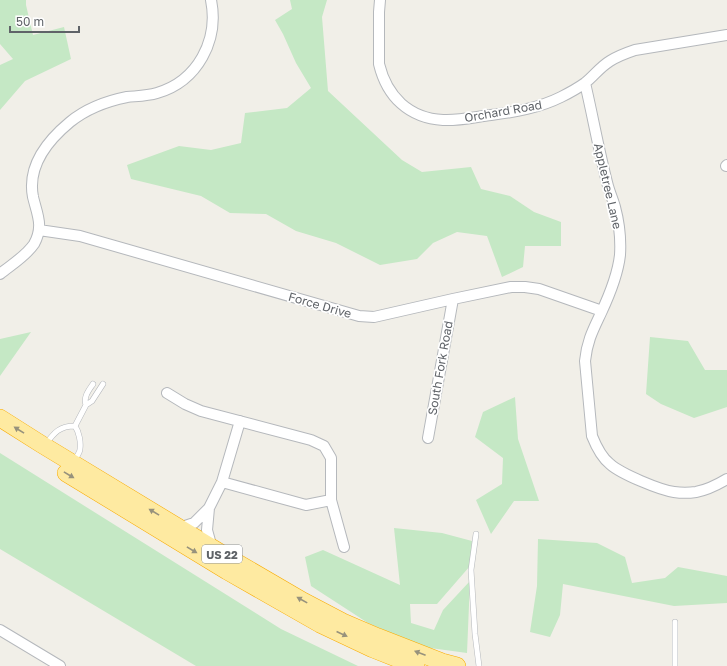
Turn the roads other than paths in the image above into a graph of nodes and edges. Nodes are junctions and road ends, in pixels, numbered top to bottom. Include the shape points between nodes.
1 (211, 0) edge
2 (380, 0) edge
3 (727, 35) edge
4 (585, 83) junction
5 (39, 230) junction
6 (0, 274) edge
7 (453, 299) junction
8 (602, 311) junction
9 (93, 384) dead end
10 (104, 384) dead end
11 (166, 393) dead end
12 (86, 405) junction
13 (0, 418) edge
14 (240, 421) junction
15 (75, 426) junction
16 (0, 432) edge
17 (428, 438) dead end
18 (44, 446) junction
19 (73, 463) junction
20 (727, 479) edge
21 (222, 482) junction
22 (331, 500) junction
23 (209, 508) junction
24 (179, 528) junction
25 (476, 534) dead end
26 (344, 547) dead end
27 (212, 548) junction
28 (676, 622) dead end
29 (0, 630) edge
30 (60, 666) edge
31 (416, 666) edge
32 (457, 666) edge
33 (480, 666) edge
34 (676, 666) edge

1 - 5 street via 213,21 209,41 203,57 187,76 174,86 159,92 117,99 93,108 71,121 44,149 36,163 32,184
2 - 4 street, Orchard Road via 381,72 395,97 405,108 417,114 442,120 455,120 518,111 549,103
3 - 4 street, Orchard Road via 635,50 610,61
4 - 8 street, Appletree Lane via 620,235 620,256
5 - 6 street via 34,244
5 - 7 street, Force Drive via 80,236 359,316 374,316
7 - 8 street, Force Drive via 525,287 539,289
7 - 17 street, South Fork Road
8 - 20 street, Appletree Lane via 589,340 585,361 592,436 603,457 620,472 673,492 696,492
9 - 12 lane via 85,398
10 - 12 lane
11 - 14 street via 201,411
12 - 15 lane
18 -> 13 highway, US 22
14 - 21 street
14 - 22 street via 312,440 324,446 331,458
15 - 18 lane via 61,428
15 - 19 lane via 80,450
16 -> 31 highway, US 22 via 280,602 373,649
18 - 19 highway, US 22
24 -> 19 highway, US 22
21 - 22 street via 306,505
21 - 23 street
22 - 26 street
23 - 24 street via 194,523
23 - 27 street via 208,530
24 - 27 highway, US 22
25 - 33 lane via 471,570
32 -> 27 highway, US 22 via 378,638 343,622
28 - 34 lane
29 - 30 street

